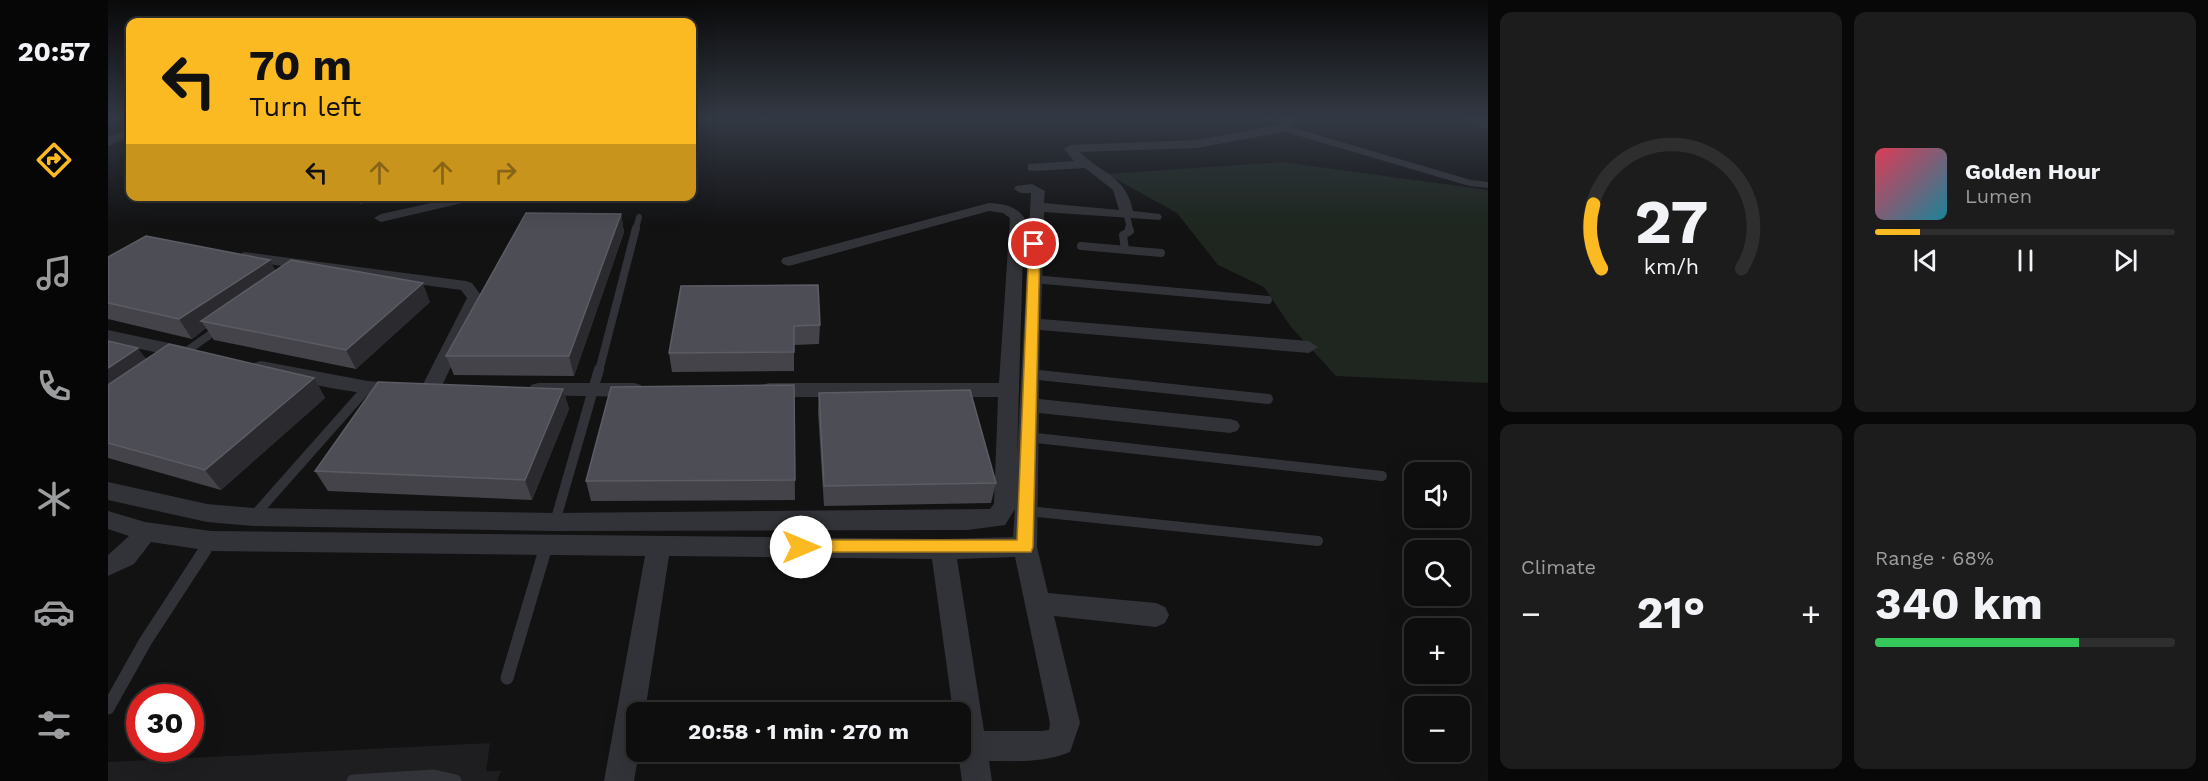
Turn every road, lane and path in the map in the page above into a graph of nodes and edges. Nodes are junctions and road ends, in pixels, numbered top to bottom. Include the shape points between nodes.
1 (1074, 153) edge
2 (1372, 153) edge
3 (1082, 162) junction
4 (1033, 167) dead end
5 (1488, 185) edge
6 (1021, 189) dead end
7 (461, 201) edge
8 (1037, 207) junction
9 (1127, 215) junction
10 (639, 217) dead end
11 (1155, 217) dead end
12 (381, 218) dead end
13 (1081, 246) dead end
14 (1125, 250) junction
15 (1161, 253) dead end
16 (231, 255) edge
17 (789, 261) dead end
18 (1033, 279) junction
19 (1268, 300) dead end
20 (1031, 324) junction
21 (222, 326) edge
22 (108, 336) edge
23 (1309, 347) dead end
24 (179, 356) junction
25 (207, 357) edge
26 (242, 363) edge
27 (1029, 374) junction
28 (368, 387) junction
29 (430, 390) junction
30 (453, 390) edge
31 (524, 390) edge
32 (594, 390) junction
33 (653, 390) edge
34 (748, 390) edge
35 (1008, 390) junction
36 (1268, 399) dead end
37 (1028, 405) junction
38 (1230, 426) dead end
39 (1027, 437) junction
40 (1382, 476) dead end
41 (108, 491) edge
42 (1026, 511) junction
43 (253, 517) junction
44 (108, 520) edge
45 (555, 522) junction
46 (145, 532) junction
47 (211, 541) junction
48 (1318, 541) dead end
49 (548, 545) junction
50 (659, 545) junction
51 (1025, 547) junction
52 (943, 549) junction
53 (108, 566) edge
54 (1036, 603) junction
55 (1156, 615) dead end
56 (507, 678) dead end
57 (636, 702) edge
58 (961, 702) edge
59 (108, 708) edge
60 (971, 746) edge
61 (626, 757) edge
62 (971, 762) edge
63 (353, 781) edge
64 (456, 781) edge
65 (619, 781) edge
66 (977, 781) edge

1 - 3 street
2 - 5 lane
3 - 4 street
3 - 9 street via 1096,168 1118,187
6 - 8 street via 1038,191
7 - 12 street
8 - 9 street
8 - 18 street
9 - 11 street
9 - 14 lane via 1130,231 1123,234
10 - 32 lane
13 - 14 lane
14 - 15 lane
16 - 29 street via 303,270 465,286 475,298
17 - 35 street via 989,207 1007,209 1017,217
18 - 19 lane
18 - 20 street
20 - 23 street
20 - 27 street
21 - 24 lane
22 - 24 street
24 - 25 street
26 - 28 street
27 - 36 lane
27 - 37 street
28 - 29 street
28 - 43 lane
29 - 30 street
31 - 32 street
32 - 33 street
32 - 45 lane
34 - 35 street
35 - 45 street via 1005,506 997,518
37 - 38 street
37 - 39 street
39 - 40 lane
39 - 42 street
41 - 43 street via 207,513
42 - 48 lane
42 - 51 street
43 - 45 street
44 - 46 street
46 - 47 street
46 - 53 street via 135,549 119,563
47 - 49 street
47 - 59 lane via 145,642
49 - 50 street
49 - 56 lane
50 - 52 street
50 - 57 street
51 - 52 street
51 - 54 street
52 - 58 street
54 - 55 street
54 - 60 street via 1065,723 1060,742 1041,746
61 - 65 street
62 - 66 street
63 - 64 lane via 434,776

